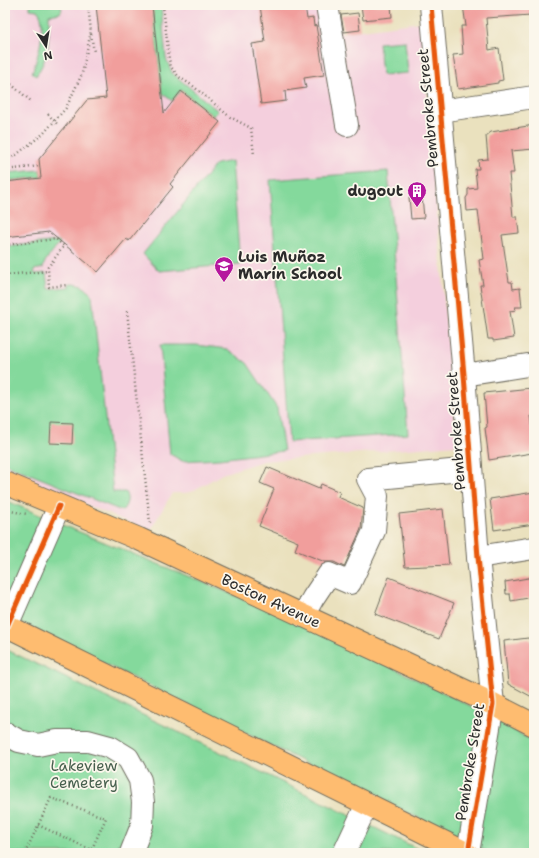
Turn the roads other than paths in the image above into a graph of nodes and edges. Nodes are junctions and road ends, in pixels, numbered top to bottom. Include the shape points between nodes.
1 (327, 5) edge
2 (431, 5) edge
3 (534, 97) edge
4 (440, 111) junction
5 (347, 125) dead end
6 (534, 364) edge
7 (464, 375) junction
8 (471, 469) junction
9 (5, 483) edge
10 (59, 506) junction
11 (534, 548) edge
12 (478, 556) junction
13 (304, 616) junction
14 (6, 627) edge
15 (493, 704) junction
16 (534, 724) edge
17 (5, 733) edge
18 (367, 804) junction
19 (131, 853) edge
20 (344, 853) edge
21 (467, 853) edge

1 - 5 street
2 - 4 street, Pembroke Street
3 - 4 street
4 - 7 street, Pembroke Street
6 - 7 street
7 - 8 street, Pembroke Street
8 - 12 street, Pembroke Street
8 - 13 street via 368,479 377,496 374,532 350,583 329,574
9 - 10 main road, Boston Avenue
10 - 13 main road, Boston Avenue via 139,539
10 - 14 street
11 - 12 street
12 - 15 street, Pembroke Street
13 - 15 main road, Boston Avenue
14 - 18 main road
15 - 16 main road, Boston Avenue
15 - 21 street, Pembroke Street
17 - 19 street via 19,741 38,745 57,741 88,741 110,747 128,758 140,780 143,802 142,825
18 - 20 street
18 - 21 main road

